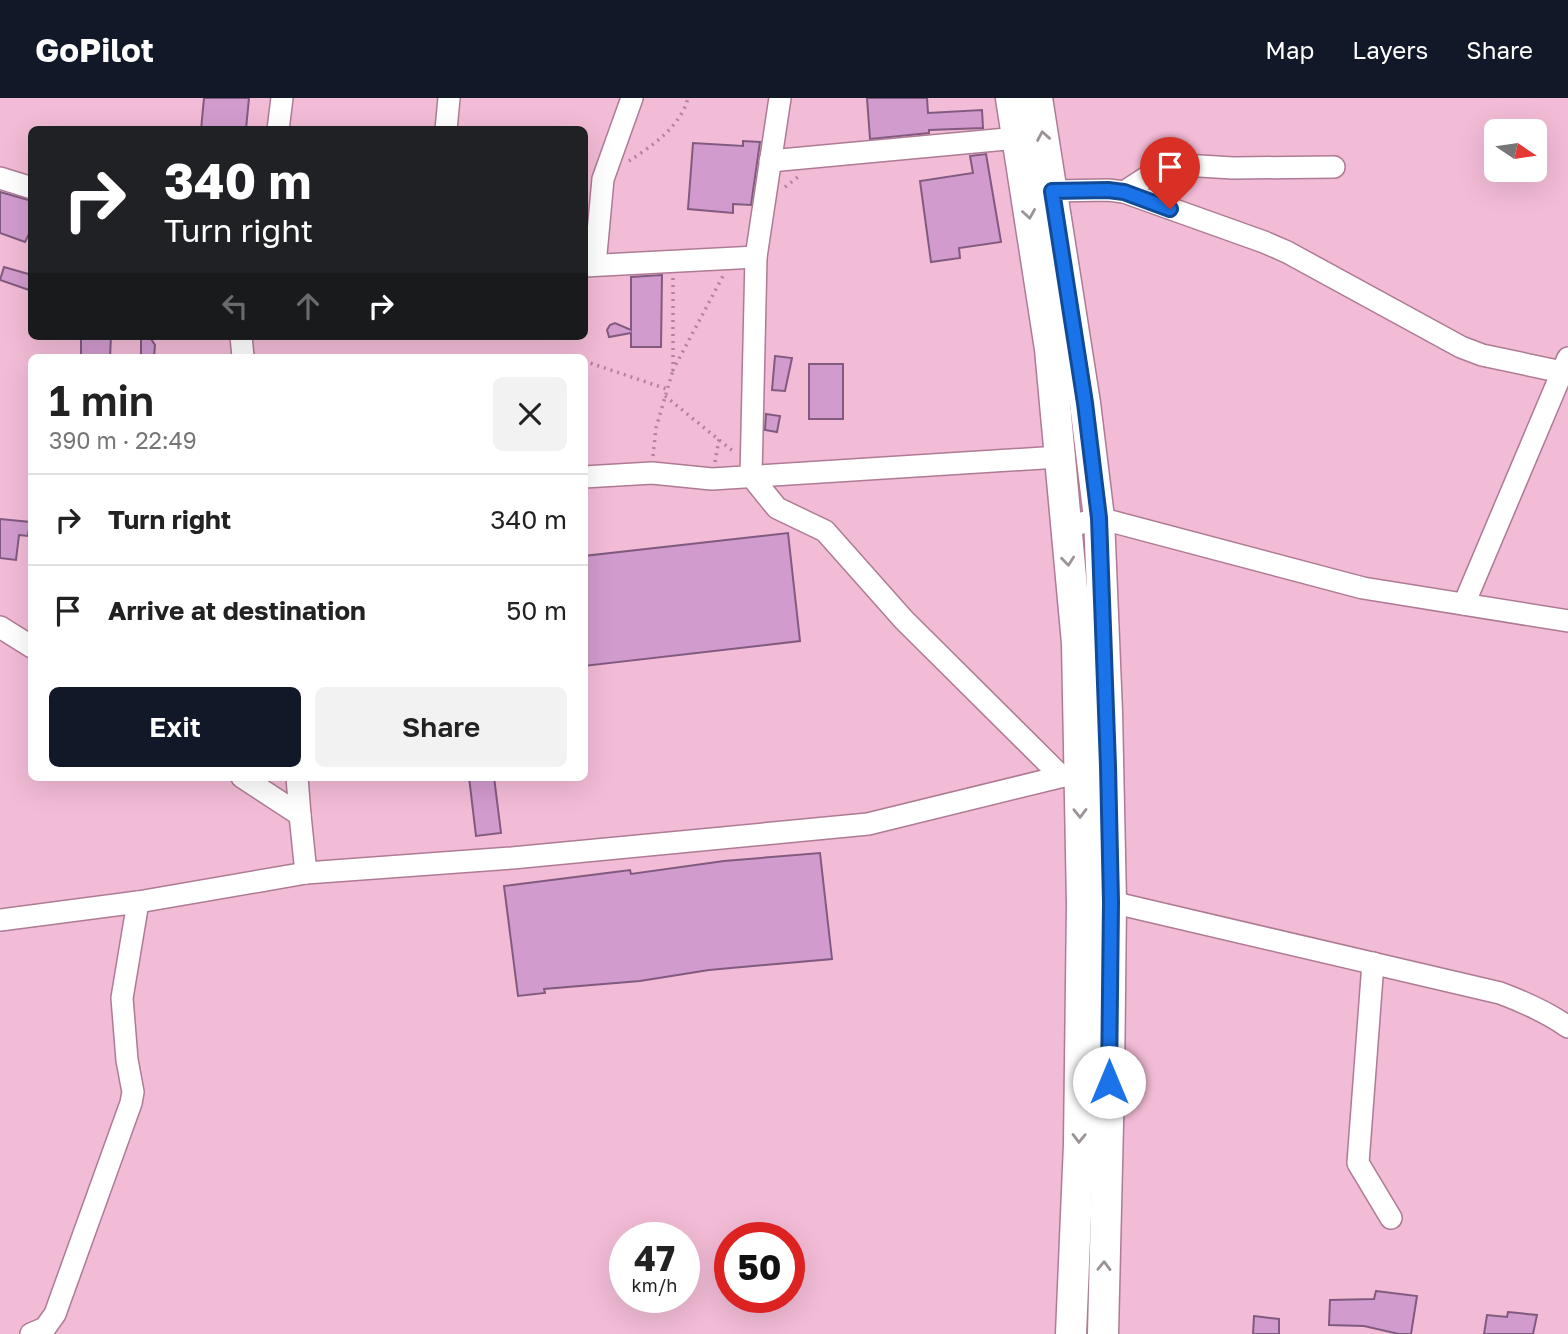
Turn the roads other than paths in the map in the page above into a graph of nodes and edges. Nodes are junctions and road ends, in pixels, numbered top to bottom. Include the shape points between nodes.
1 (282, 98) edge
2 (449, 98) edge
3 (632, 98) edge
4 (780, 98) edge
5 (1011, 98) edge
6 (1037, 98) edge
7 (278, 126) edge
8 (446, 126) edge
9 (1018, 138) junction
10 (770, 161) junction
11 (1334, 167) dead end
12 (0, 178) edge
13 (28, 187) edge
14 (1052, 191) junction
15 (1124, 192) junction
16 (756, 257) junction
17 (590, 266) edge
18 (1566, 364) edge
19 (1059, 457) junction
20 (751, 470) junction
21 (588, 477) edge
22 (1099, 518) junction
23 (1065, 528) junction
24 (1464, 604) junction
25 (1568, 621) edge
26 (0, 627) edge
27 (28, 644) edge
28 (1070, 774) junction
29 (248, 781) edge
30 (297, 781) edge
31 (300, 815) junction
32 (306, 873) junction
33 (138, 902) junction
34 (1111, 902) junction
35 (0, 920) edge
36 (1373, 963) junction
37 (1568, 1027) edge
38 (1391, 1218) dead end
39 (32, 1334) edge
40 (1071, 1334) edge
41 (1103, 1334) edge

1 - 7 street
2 - 8 street
3 - 17 street via 605,171
4 - 10 street
5 - 9 main road
14 -> 6 main road
9 - 10 street
9 -> 19 main road via 1050,349
10 - 16 street
11 - 15 street via 1167,164
12 - 13 street
14 - 15 street
14 - 22 main road
15 - 18 street via 1287,253 1461,347 1482,355
16 - 17 street
16 - 20 street
18 - 24 street
19 - 20 street
19 - 23 main road
20 - 21 street via 712,479 652,474
20 - 28 street via 777,508 825,531 904,620
22 - 23 street
22 - 24 street via 1363,588
22 - 34 main road
23 -> 28 main road via 1077,643
24 - 25 street
26 - 27 street
28 - 32 street via 868,824
28 -> 40 main road via 1082,904
29 - 31 street
30 - 31 street
31 - 32 street
32 - 33 street
33 - 35 street
33 - 39 street via 122,998 131,1103 55,1314 45,1328
34 - 36 street
41 -> 34 main road
36 - 37 street via 1500,993
36 - 38 street via 1358,1163

